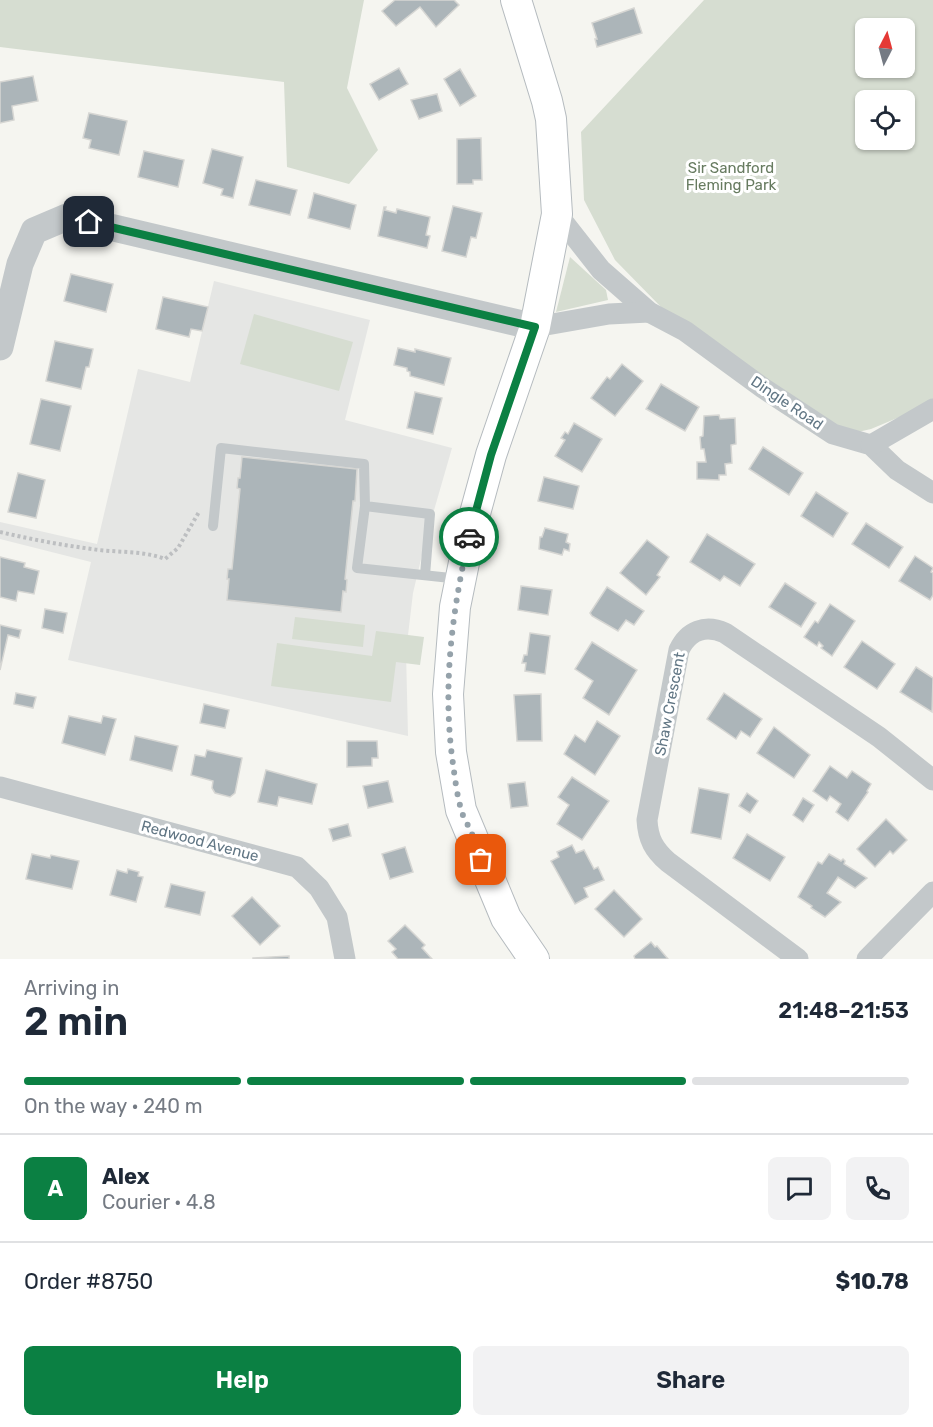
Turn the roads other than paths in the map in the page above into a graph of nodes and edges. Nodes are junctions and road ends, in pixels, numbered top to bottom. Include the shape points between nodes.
1 (516, 0) edge
2 (557, 214) junction
3 (649, 312) junction
4 (535, 327) junction
5 (0, 347) edge
6 (933, 409) edge
7 (871, 445) junction
8 (933, 493) edge
9 (365, 506) junction
10 (213, 526) dead end
11 (425, 575) junction
12 (460, 579) junction
13 (933, 780) edge
14 (0, 787) edge
15 (933, 892) edge
16 (345, 959) edge
17 (534, 959) edge
18 (798, 959) edge
19 (867, 959) edge

1 - 2 main road via 551,119
2 - 3 street, Dingle Road via 601,270
2 - 4 main road
3 - 4 street via 609,314
3 - 7 street, Dingle Road via 685,331 833,434
4 - 5 street via 67,217 34,231 20,264
4 - 12 main road via 491,455
6 - 7 street
7 - 8 street via 897,470
9 - 10 lane via 364,464 221,448
9 - 11 lane via 430,514
9 - 11 lane via 357,568
11 - 12 lane
12 - 17 main road via 451,636 448,694 461,810 506,918
13 - 18 street, Shaw Crescent via 879,737 725,633 708,628 683,641 647,820 648,832 658,853 668,862
14 - 16 street, Redwood Avenue via 297,867 319,888 337,917
15 - 19 street

